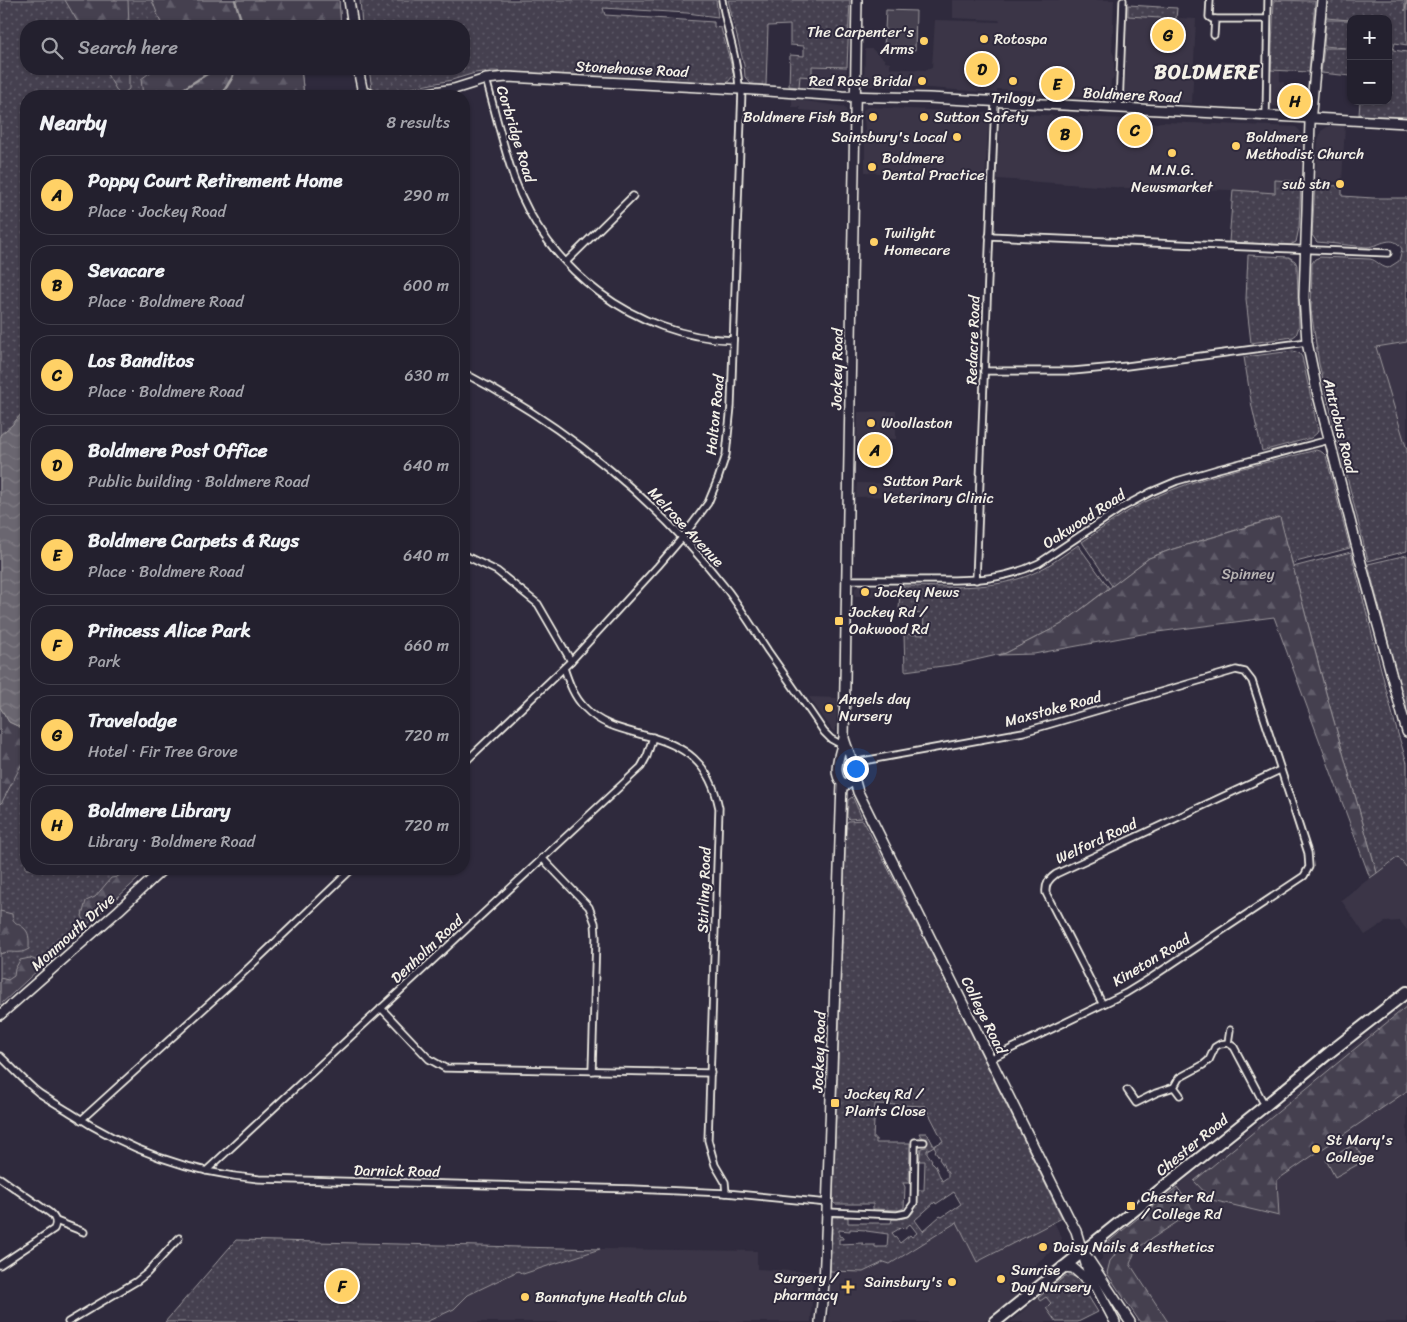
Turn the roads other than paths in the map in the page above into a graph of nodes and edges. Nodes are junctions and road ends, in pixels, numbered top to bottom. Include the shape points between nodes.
1 (349, 0) edge
2 (722, 0) edge
3 (858, 0) edge
4 (1123, 0) edge
5 (1210, 0) edge
6 (1268, 0) edge
7 (1322, 0) edge
8 (1215, 19) junction
9 (1267, 19) junction
10 (352, 20) edge
11 (1214, 35) dead end
12 (358, 75) edge
13 (486, 79) junction
14 (740, 89) junction
15 (360, 90) edge
16 (448, 90) edge
17 (856, 96) junction
18 (995, 102) junction
19 (1119, 108) junction
20 (1266, 116) junction
21 (1310, 118) junction
22 (1407, 123) edge
23 (633, 196) dead end
24 (989, 236) junction
25 (1306, 250) junction
26 (1388, 253) dead end
27 (566, 262) junction
28 (733, 340) junction
29 (1307, 342) junction
30 (984, 371) junction
31 (470, 376) edge
32 (1329, 440) junction
33 (682, 538) junction
34 (470, 558) edge
35 (846, 580) junction
36 (976, 580) junction
37 (571, 661) junction
38 (564, 668) junction
39 (1407, 732) edge
40 (653, 737) junction
41 (843, 742) junction
42 (470, 757) edge
43 (839, 760) junction
44 (851, 761) junction
45 (1280, 770) junction
46 (854, 778) junction
47 (844, 784) junction
48 (858, 792) junction
49 (542, 858) junction
50 (156, 875) edge
51 (346, 875) edge
52 (1407, 992) edge
53 (1102, 1003) junction
54 (381, 1008) junction
55 (0, 1015) edge
56 (1230, 1030) dead end
57 (1228, 1043) junction
58 (0, 1056) edge
59 (990, 1059) junction
60 (592, 1071) junction
61 (711, 1073) junction
62 (1174, 1087) junction
63 (1127, 1090) dead end
64 (1180, 1095) dead end
65 (1266, 1105) junction
66 (81, 1120) junction
67 (915, 1134) dead end
68 (915, 1142) junction
69 (924, 1142) dead end
70 (206, 1170) junction
71 (0, 1178) edge
72 (726, 1193) junction
73 (828, 1207) junction
74 (56, 1221) junction
75 (84, 1232) dead end
76 (179, 1238) dead end
77 (1082, 1251) junction
78 (0, 1265) edge
79 (1062, 1267) junction
80 (1095, 1287) junction
81 (68, 1322) edge
82 (820, 1322) edge
83 (995, 1322) edge
84 (1115, 1322) edge
85 (1130, 1322) edge

1 - 10 main road
2 - 14 street, Halton Road
3 - 17 main road, Jockey Road
4 - 19 street
5 - 8 street via 1209,17
6 - 9 street
7 - 21 main road, Antrobus Road
8 - 9 street
8 - 11 street
9 - 20 street
12 - 15 main road
13 - 14 main road, Stonehouse Road via 506,77
13 - 16 main road, Stonehouse Road
13 - 27 street, Corbridge Road via 514,178 532,217
14 - 17 main road, Stonehouse Road
14 - 28 street, Halton Road
17 - 18 main road, Boldmere Road
17 - 35 main road, Jockey Road
18 - 19 main road, Boldmere Road
18 - 24 street, Redacre Road
19 - 20 main road, Boldmere Road
20 - 21 main road, Boldmere Road
21 - 22 main road, Boldmere Road
21 - 25 main road, Antrobus Road
23 - 27 street
24 - 25 street
24 - 30 street, Redacre Road
25 - 26 street
25 - 29 main road, Antrobus Road via 1304,297
27 - 28 street, Corbridge Road via 612,303 635,315 663,327 698,336
28 - 33 street, Halton Road via 726,455 708,502
29 - 30 street via 1127,366
29 - 32 main road, Antrobus Road
30 - 36 street, Redacre Road
31 - 33 street, Melrose Avenue via 524,407 603,462
32 - 36 street, Oakwood Road via 1177,481 1123,507 1039,564 1001,577
32 - 39 main road, Antrobus Road
33 - 37 street, Halton Road
33 - 41 street, Melrose Avenue via 728,592 824,732 831,740
34 - 37 street via 497,571 538,604
35 - 36 street, Oakwood Road
35 - 41 main road, Jockey Road
37 - 38 street, Halton Road
38 - 40 street, Stirling Road via 575,696 598,719 616,728
38 - 42 street, Halton Road
40 - 49 street, Denholm Road via 641,766
40 - 61 street, Stirling Road via 673,744 698,760 713,784 719,808
41 - 43 main road, Jockey Road
41 - 44 main road, Jockey Road
43 - 44 main road
43 - 47 main road, Jockey Road via 836,768
44 - 45 street, Maxstoke Road via 1023,732 1236,670 1245,672 1252,682
44 - 46 main road, Jockey Road
45 - 53 street, Kineton Road via 1309,863 1308,871 1152,978
45 - 53 street, Welford Road via 1056,874 1048,881 1046,893
46 - 47 main road via 849,784
46 - 48 main road, College Road
47 - 48 main road
47 - 73 main road, Jockey Road
48 - 59 main road, College Road
49 - 54 street, Denholm Road
49 - 60 street via 588,907 595,923
50 - 55 main road, Monmouth Drive
51 - 66 street
52 - 65 highway, Chester Road
53 - 59 street, Kineton Road
54 - 60 street via 429,1059 445,1068
54 - 70 street, Denholm Road
56 - 57 street
57 - 62 street via 1215,1047 1209,1060 1180,1078
57 - 65 street via 1234,1048
58 - 66 street, Darnick Road via 39,1092
59 - 77 main road, College Road via 1070,1220
60 - 61 street
61 - 72 street, Stirling Road via 708,1140 715,1165 725,1182
62 - 63 street via 1136,1103
62 - 64 street
65 - 77 highway, Chester Road
66 - 70 street, Darnick Road via 152,1155
67 - 68 street
68 - 69 street
68 - 73 street, Darnick Road via 914,1203 907,1212 897,1215
70 - 72 street, Darnick Road via 259,1179
71 - 74 street via 54,1216
72 - 73 street, Darnick Road
73 - 82 main road, Jockey Road
74 - 75 street
74 - 78 street via 54,1229
76 - 81 street via 169,1243 137,1281
77 - 79 highway, Chester Road
77 - 80 main road, College Road
77 - 85 main road, College Road
79 - 80 main road, College Road via 1073,1268
79 - 83 highway, Chester Road
80 - 84 main road, College Road

